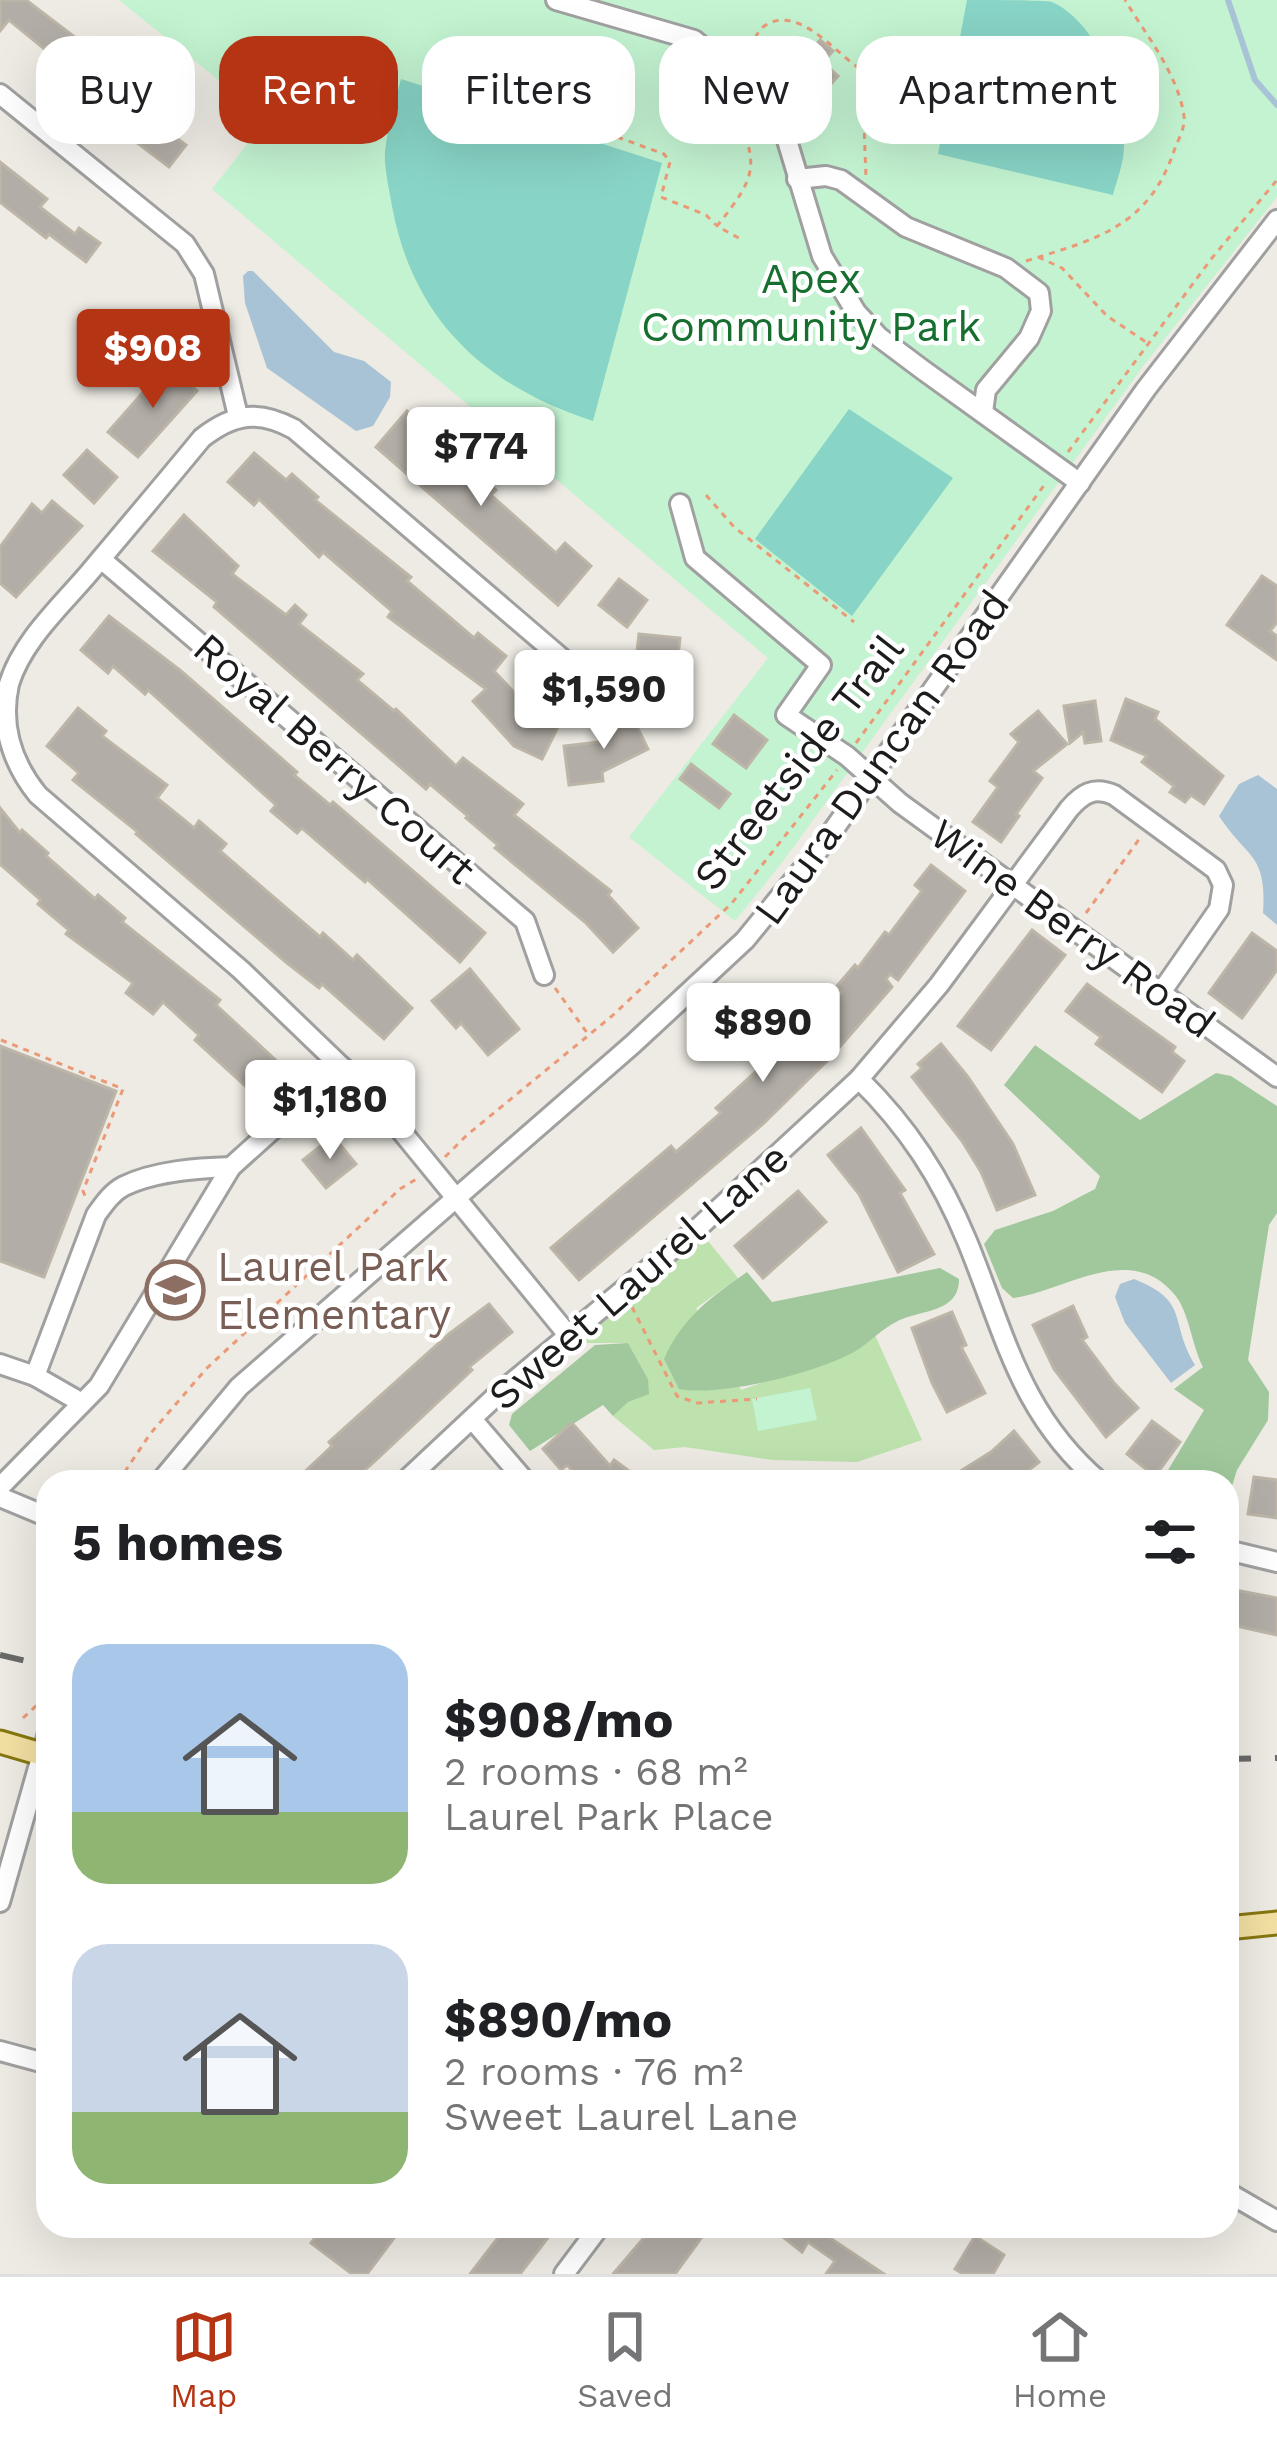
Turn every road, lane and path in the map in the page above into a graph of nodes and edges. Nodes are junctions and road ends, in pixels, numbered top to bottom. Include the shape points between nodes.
1 (556, 0) edge
2 (1124, 0) edge
3 (683, 36) edge
4 (756, 36) edge
5 (823, 36) edge
6 (832, 44) edge
7 (856, 64) edge
8 (0, 94) edge
9 (635, 144) edge
10 (751, 144) edge
11 (788, 144) edge
12 (865, 144) edge
13 (797, 179) junction
14 (1277, 180) edge
15 (863, 196) junction
16 (1277, 220) edge
17 (718, 226) junction
18 (744, 242) dead end
19 (1038, 257) junction
20 (1006, 268) junction
21 (1148, 343) junction
22 (983, 412) junction
23 (238, 416) junction
24 (1077, 440) dead end
25 (1080, 483) junction
26 (1042, 488) dead end
27 (706, 495) dead end
28 (680, 505) dead end
29 (101, 559) junction
30 (854, 622) dead end
31 (572, 667) dead end
32 (847, 756) junction
33 (872, 776) junction
34 (1144, 832) dead end
35 (1014, 884) junction
36 (1081, 921) dead end
37 (544, 975) joint
38 (1162, 992) junction
39 (589, 1035) junction
40 (1, 1040) edge
41 (342, 1067) junction
42 (1277, 1077) edge
43 (859, 1079) junction
44 (464, 1142) dead end
45 (231, 1166) junction
46 (407, 1187) dead end
47 (454, 1197) junction
48 (91, 1198) dead end
49 (631, 1306) dead end
50 (568, 1335) junction
51 (0, 1364) edge
52 (34, 1376) junction
53 (757, 1399) dead end
54 (82, 1403) junction
55 (472, 1419) junction
56 (126, 1470) edge
57 (170, 1470) edge
58 (417, 1470) edge
59 (516, 1470) edge
60 (1074, 1470) edge
61 (0, 1487) edge
62 (0, 1497) edge
63 (36, 1512) edge
64 (1239, 1553) edge
65 (1277, 1562) edge
66 (36, 1706) edge
67 (23, 1718) dead end
68 (0, 1742) edge
69 (36, 1746) edge
70 (36, 1781) edge
71 (0, 1902) edge
72 (1277, 1923) edge
73 (1239, 1927) edge
74 (0, 2050) edge
75 (36, 2060) edge
76 (1239, 2199) edge
77 (1277, 2221) edge
78 (591, 2238) edge
79 (564, 2274) edge

1 - 3 street
2 - 19 path via 1169,73 1185,119 1163,183 1141,212
4 - 5 path via 772,21
6 - 7 path
8 - 23 street via 196,258
9 - 17 path via 670,163 661,197
10 - 17 path via 750,180
11 - 13 street
12 - 15 path
13 - 15 street via 826,176
13 - 22 street via 822,256 856,312
14 - 21 path
15 - 20 street via 906,227
16 - 25 street, Laura Duncan Road
17 - 18 path
19 - 20 path
19 - 21 path via 1062,268 1107,316
20 - 22 street via 1039,293 1042,310 986,390
21 - 24 path
22 - 25 street
23 - 29 street via 202,438
23 - 31 street via 294,429
25 - 33 street, Laura Duncan Road
26 - 32 path, Streetside Trail
27 - 30 path via 734,527
28 - 32 street, Wine Berry Road via 695,557 820,665 786,715
29 - 37 street, Royal Berry Court via 524,921
29 - 41 street via 10,680 5,725 16,763 38,795
32 - 33 street, Wine Berry Road
32 - 39 path, Streetside Trail via 732,903
33 - 35 street, Wine Berry Road
33 - 47 street, Laura Duncan Road via 745,940
34 - 36 path
35 - 38 street, Wine Berry Road
35 - 38 street, Sweet Laurel Lane via 1077,799 1096,790 1114,795 1216,870 1222,885 1219,909
35 - 43 street, Sweet Laurel Lane
37 - 39 path
38 - 42 street, Wine Berry Road
39 - 44 path, Streetside Trail
40 - 48 path via 123,1090 83,1192
41 - 45 street
41 - 47 street
43 - 50 street, Sweet Laurel Lane
43 - 60 street via 898,1117 943,1187 1016,1372
45 - 52 street via 124,1186 109,1198
45 - 54 street
46 - 56 path via 207,1368
47 - 50 street
47 - 57 street, Laura Duncan Road via 239,1387
49 - 53 path via 677,1396 698,1403
50 - 55 street, Sweet Laurel Lane
51 - 52 street
52 - 54 street
54 - 61 street
55 - 58 street, Sweet Laurel Lane
55 - 59 street
62 - 63 street
64 - 65 street
66 - 67 path
68 - 69 main road
70 - 71 street
72 - 73 main road
74 - 75 street
76 - 77 street
78 - 79 street

